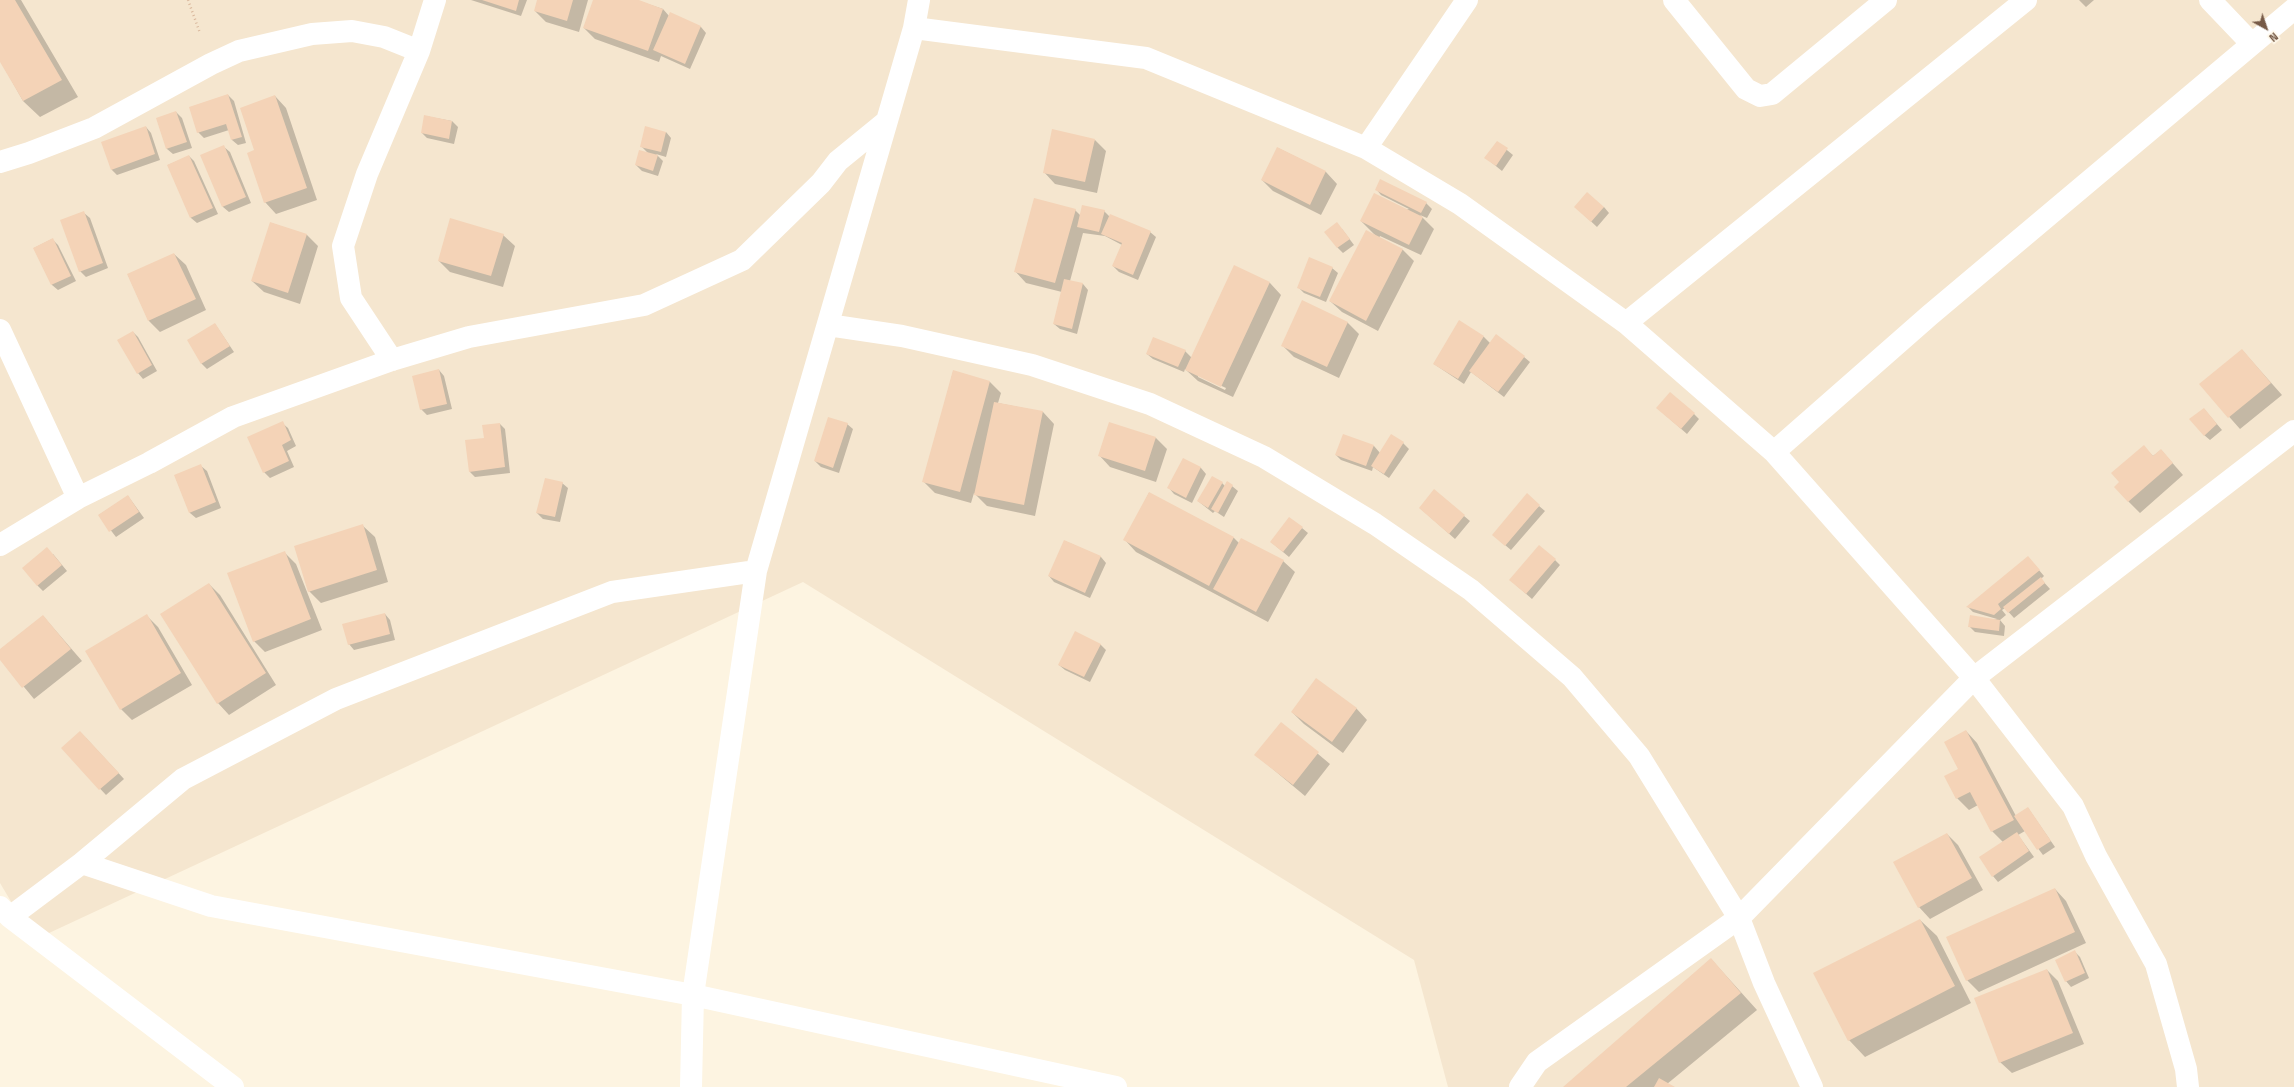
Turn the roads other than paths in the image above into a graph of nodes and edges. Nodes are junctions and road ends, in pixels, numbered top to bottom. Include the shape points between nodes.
1 (435, 0) edge
2 (919, 0) edge
3 (1468, 0) edge
4 (1674, 0) edge
5 (1886, 0) edge
6 (2026, 0) edge
7 (2210, 0) edge
8 (2294, 9) edge
9 (914, 28) junction
10 (2252, 44) junction
11 (419, 51) junction
12 (887, 120) junction
13 (1366, 148) junction
14 (0, 162) edge
15 (1626, 323) junction
16 (828, 325) junction
17 (0, 330) edge
18 (392, 360) junction
19 (2294, 431) edge
20 (1774, 452) junction
21 (78, 498) junction
22 (0, 545) edge
23 (756, 571) junction
24 (1974, 678) junction
25 (82, 863) junction
26 (5, 912) edge
27 (1739, 918) junction
28 (693, 995) junction
29 (233, 1087) edge
30 (691, 1087) edge
31 (1116, 1087) edge
32 (1520, 1087) edge
33 (1812, 1087) edge
34 (2188, 1087) edge

1 - 11 street
2 - 9 street
3 - 13 street
4 - 5 street via 1746,89 1760,96 1772,94
6 - 15 street
7 - 10 street
8 - 10 street
9 - 12 street
9 - 13 street via 1146,58
10 - 20 street via 1930,315
11 - 14 street via 384,37 352,31 312,34 239,51 94,128
11 - 18 street via 367,174 343,246 351,298
12 - 16 street
12 - 18 street via 838,161 821,183 742,260 644,305 469,338
13 - 15 street via 1460,204
15 - 20 street
16 - 23 street
16 - 27 street via 902,336 1032,365 1150,404 1264,457 1375,524 1471,590 1572,677 1640,756
17 - 21 street
18 - 21 street via 233,417
19 - 24 street
20 - 24 street
21 - 22 street
23 - 25 street via 612,592 336,698 183,779
23 - 28 street
24 - 27 street
24 - 34 street via 2073,806 2096,856 2156,964 2186,1069
25 - 26 street
25 - 28 street via 211,906
26 - 29 street
27 - 32 street via 1537,1062
27 - 33 street via 1764,983
28 - 30 street
28 - 31 street

